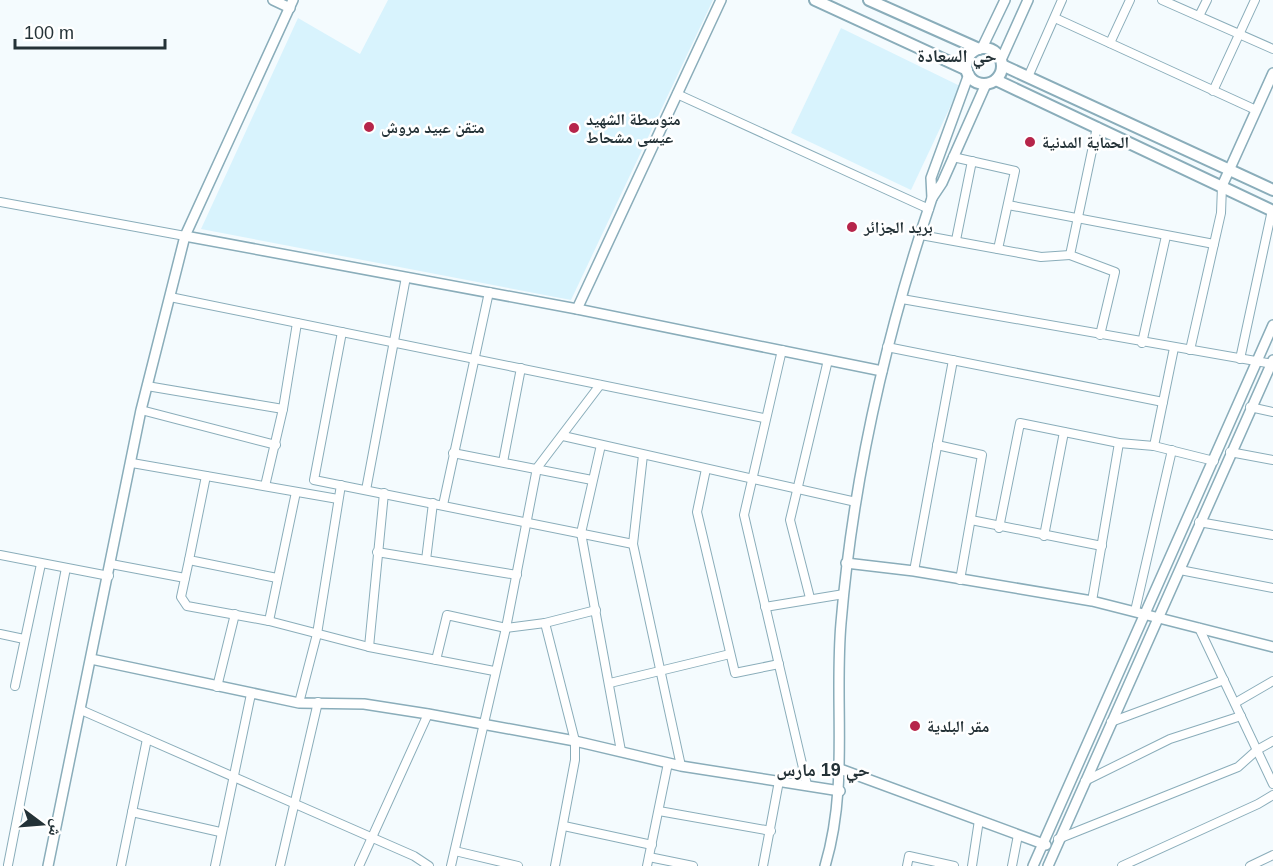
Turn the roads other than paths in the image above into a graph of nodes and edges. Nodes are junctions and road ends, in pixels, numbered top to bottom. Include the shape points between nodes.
1 (273, 0) edge
2 (721, 0) edge
3 (815, 0) edge
4 (869, 0) edge
5 (1005, 0) edge
6 (1028, 0) edge
7 (1062, 0) edge
8 (1130, 0) edge
9 (1162, 0) edge
10 (1207, 0) edge
11 (1255, 0) edge
12 (291, 4) edge
13 (1199, 16) junction
14 (1054, 18) junction
15 (1240, 33) junction
16 (1110, 43) junction
17 (981, 49) junction
18 (1273, 49) edge
19 (1001, 62) junction
20 (968, 72) junction
21 (1028, 77) junction
22 (1272, 78) edge
23 (991, 82) junction
24 (1213, 91) junction
25 (677, 94) junction
26 (1256, 110) junction
27 (1097, 127) junction
28 (953, 157) junction
29 (972, 161) junction
30 (1229, 170) junction
31 (1222, 186) junction
32 (1273, 190) edge
33 (932, 198) junction
34 (0, 202) edge
35 (1008, 205) junction
36 (928, 209) junction
37 (1272, 210) edge
38 (1078, 218) junction
39 (921, 235) junction
40 (185, 236) junction
41 (1166, 236) junction
42 (956, 240) junction
43 (1214, 244) junction
44 (998, 249) junction
45 (1070, 255) junction
46 (406, 277) junction
47 (489, 292) junction
48 (170, 297) junction
49 (902, 299) junction
50 (577, 309) junction
51 (297, 323) junction
52 (1273, 325) edge
53 (342, 332) junction
54 (1100, 335) junction
55 (393, 342) junction
56 (1142, 343) junction
57 (887, 347) junction
58 (1174, 348) junction
59 (782, 350) junction
60 (1190, 350) junction
61 (472, 358) junction
62 (1240, 359) junction
63 (828, 360) junction
64 (953, 360) junction
65 (1257, 362) junction
66 (1273, 362) edge
67 (521, 368) junction
68 (882, 371) junction
69 (600, 385) junction
70 (147, 386) junction
71 (1163, 402) junction
72 (1251, 407) junction
73 (283, 409) junction
74 (141, 410) junction
75 (1273, 412) edge
76 (764, 418) junction
77 (1064, 432) junction
78 (562, 436) junction
79 (1119, 443) junction
80 (601, 445) junction
81 (937, 445) junction
82 (276, 446) junction
83 (1154, 446) junction
84 (1172, 450) junction
85 (1230, 452) junction
86 (453, 453) junction
87 (643, 454) junction
88 (1273, 460) edge
89 (1214, 461) junction
90 (503, 462) junction
91 (132, 463) junction
92 (537, 468) junction
93 (706, 469) junction
94 (206, 476) junction
95 (592, 480) junction
96 (751, 480) junction
97 (341, 485) junction
98 (265, 486) junction
99 (366, 490) junction
100 (799, 491) junction
101 (296, 492) junction
102 (384, 494) junction
103 (338, 499) junction
104 (856, 502) junction
105 (433, 503) junction
106 (443, 505) junction
107 (971, 520) junction
108 (525, 522) junction
109 (1199, 522) junction
110 (999, 528) junction
111 (581, 533) junction
112 (1273, 535) edge
113 (1044, 536) junction
114 (633, 544) junction
115 (1102, 546) junction
116 (377, 552) junction
117 (0, 555) edge
118 (189, 560) junction
119 (426, 560) junction
120 (846, 563) junction
121 (41, 564) junction
122 (111, 564) junction
123 (66, 568) junction
124 (1180, 570) junction
125 (914, 571) junction
126 (517, 575) junction
127 (109, 576) junction
128 (185, 578) junction
129 (277, 578) junction
130 (960, 580) junction
131 (1273, 588) edge
132 (844, 594) junction
133 (810, 598) junction
134 (1092, 601) junction
135 (765, 607) junction
136 (596, 610) junction
137 (1135, 611) junction
138 (234, 614) junction
139 (1146, 614) junction
140 (1159, 618) junction
141 (269, 621) junction
142 (545, 623) junction
143 (506, 627) junction
144 (1199, 628) junction
145 (0, 634) edge
146 (317, 634) junction
147 (24, 639) junction
148 (369, 647) junction
149 (1273, 647) edge
150 (730, 654) junction
151 (91, 659) junction
152 (436, 660) junction
153 (779, 664) junction
154 (663, 670) junction
155 (494, 671) junction
156 (1224, 680) junction
157 (1273, 681) edge
158 (610, 683) junction
159 (15, 686) dead end
160 (217, 687) junction
161 (250, 694) junction
162 (318, 702) junction
163 (1235, 702) junction
164 (299, 703) junction
165 (81, 710) junction
166 (428, 714) junction
167 (1241, 716) junction
168 (1111, 722) junction
169 (482, 726) junction
170 (147, 740) junction
171 (575, 741) junction
172 (1273, 741) edge
173 (1257, 750) junction
174 (621, 751) junction
175 (668, 763) junction
176 (681, 766) junction
177 (840, 769) junction
178 (231, 776) junction
179 (779, 781) junction
180 (1083, 782) junction
181 (1273, 784) edge
182 (807, 785) junction
183 (840, 791) junction
184 (1273, 795) edge
185 (293, 803) junction
186 (659, 811) junction
187 (132, 812) junction
188 (979, 820) junction
189 (564, 826) junction
190 (771, 831) junction
191 (220, 832) junction
192 (1018, 835) junction
193 (370, 837) junction
194 (1043, 843) junction
195 (1057, 844) junction
196 (652, 845) junction
197 (455, 851) junction
198 (649, 857) junction
199 (1269, 860) edge
200 (7, 865) edge
201 (48, 866) edge
202 (121, 866) edge
203 (214, 866) edge
204 (280, 866) edge
205 (359, 866) edge
206 (429, 866) edge
207 (452, 866) edge
208 (518, 866) edge
209 (555, 866) edge
210 (647, 866) edge
211 (693, 866) edge
212 (763, 866) edge
213 (825, 866) edge
214 (907, 866) edge
215 (954, 866) edge
216 (972, 866) edge
217 (1011, 866) edge
218 (1033, 866) edge
219 (1048, 866) edge
220 (1122, 866) edge
221 (1250, 866) edge

1 - 12 street
2 - 25 street
3 - 20 main road
4 - 17 main road
5 - 17 street
6 - 19 street
7 - 14 street
8 - 16 street
9 - 13 street
10 - 13 street
11 - 15 street
12 - 40 street
13 - 15 street
14 - 16 street
14 - 21 street
15 - 18 street
15 - 24 street
16 - 24 street
17 - 19 main road via 991,50
17 - 20 main road via 968,59
19 - 21 main road
19 - 23 main road
20 - 23 main road via 976,82
20 - 33 street via 931,178
21 - 30 main road
22 - 26 street
23 - 27 main road
23 - 28 street
24 - 26 street
25 - 36 street
25 - 50 street
26 - 30 street
27 - 31 main road
27 - 38 street
28 - 29 street
28 - 33 street
29 - 35 street via 1015,171
29 - 42 street
30 - 31 street
30 - 32 main road
31 - 37 main road
31 - 43 street
33 - 36 street
34 - 40 street
35 - 38 street
35 - 44 street
36 - 39 street
37 - 62 street
38 - 41 street
38 - 45 street
39 - 42 street
39 - 49 street
40 - 46 street
40 - 48 street
41 - 43 street
41 - 56 street
42 - 44 street
43 - 60 street
44 - 45 street via 1041,257
45 - 54 street via 1115,272
46 - 47 street
46 - 55 street
47 - 50 street
47 - 61 street
48 - 51 street
48 - 70 street
49 - 54 street
49 - 57 street
50 - 59 street
51 - 53 street
51 - 73 street
52 - 65 street
53 - 55 street
53 - 97 street via 314,480
54 - 56 street
55 - 61 street
55 - 99 street
56 - 58 street
57 - 64 street
57 - 68 street
58 - 60 street
58 - 71 street
59 - 63 street
59 - 76 street
60 - 62 street
61 - 67 street
61 - 86 street
62 - 65 street
63 - 68 street
63 - 100 street
64 - 71 street
64 - 81 street
65 - 66 street
65 - 89 street
66 - 72 street
67 - 69 street
67 - 90 street
68 - 104 street
69 - 76 street
69 - 78 street
70 - 73 street
70 - 74 street
71 - 83 street
72 - 75 street
72 - 85 street
73 - 82 street
74 - 82 street
74 - 91 street
76 - 96 street
77 - 79 street
77 - 110 street via 1020,423
77 - 113 street
78 - 80 street
78 - 92 street
79 - 83 street
79 - 115 street
80 - 87 street
80 - 95 street
81 - 107 street via 982,455
81 - 125 street
82 - 98 street
83 - 84 street
84 - 89 street
84 - 137 street
85 - 88 street
85 - 109 street
86 - 90 street
86 - 106 street
87 - 93 street
87 - 114 street
89 - 139 street
90 - 92 street
91 - 94 street
91 - 122 street
92 - 95 street
92 - 108 street
93 - 96 street
93 - 150 street via 697,512
94 - 98 street
94 - 118 street
95 - 111 street
96 - 100 street
96 - 135 street via 744,515
97 - 99 street
97 - 103 street
98 - 101 street
99 - 102 street
100 - 104 street
100 - 133 street via 790,520
101 - 103 street
101 - 129 street
102 - 105 street
102 - 116 street
103 - 146 street
104 - 120 street
105 - 106 street
105 - 119 street
106 - 108 street
107 - 110 street
107 - 130 street
108 - 111 street
108 - 126 street
109 - 112 street
109 - 124 street
110 - 113 street
111 - 114 street
111 - 136 street
113 - 115 street
114 - 154 street
115 - 134 street
116 - 119 street
116 - 148 street
117 - 121 street
118 - 128 street
118 - 129 street
119 - 126 street
120 - 125 street
120 - 132 street
121 - 123 street
121 - 147 street
122 - 127 street
122 - 128 street
123 - 127 street
123 - 200 street
124 - 131 street
124 - 140 street
125 - 130 street
126 - 143 street
127 - 151 street
128 - 138 street via 183,603
129 - 141 street
130 - 134 street
132 - 133 street
132 - 177 street
133 - 135 street
134 - 137 street
135 - 153 street
136 - 142 street
136 - 158 street
137 - 139 street
138 - 141 street
138 - 160 street
139 - 140 street
139 - 194 street
140 - 144 street
140 - 168 street
141 - 146 street
142 - 143 street
142 - 171 street
143 - 152 street via 447,615
143 - 155 street
144 - 149 street
144 - 156 street
145 - 147 street
146 - 148 street
146 - 164 street
147 - 159 street
148 - 152 street
150 - 153 street via 735,673
150 - 154 street
151 - 160 street
151 - 165 street
152 - 155 street
153 - 182 street
154 - 158 street
154 - 176 street
155 - 169 street
156 - 163 street
156 - 168 street
157 - 163 street
158 - 174 street
160 - 161 street
161 - 164 street
161 - 178 street
162 - 164 street
162 - 166 street via 364,704
162 - 185 street
163 - 167 street
165 - 170 street
165 - 201 street
166 - 169 street
166 - 193 street
167 - 173 street
167 - 180 street via 1170,739
168 - 180 street
169 - 171 street
169 - 197 street
170 - 178 street
170 - 187 street
171 - 174 street
171 - 189 street via 576,760
172 - 173 street
173 - 181 street
173 - 195 street via 1238,767
174 - 175 street
175 - 176 street
175 - 186 street
176 - 179 street
177 - 183 street
177 - 188 street
178 - 185 street
178 - 191 street
179 - 182 street
179 - 190 street
180 - 195 street
182 - 183 street
183 - 213 street
184 - 220 street
185 - 193 street
185 - 204 street
186 - 190 street
186 - 196 street
187 - 191 street
187 - 202 street
188 - 192 street
188 - 216 street
189 - 196 street
189 - 209 street
190 - 212 street
191 - 203 street
192 - 194 street
192 - 217 street
193 - 205 street
193 - 206 street
194 - 195 street
194 - 218 street
195 - 219 street
196 - 198 street
197 - 207 street
197 - 208 street
198 - 210 street
198 - 211 street
199 - 221 street
214 - 215 street via 909,856

